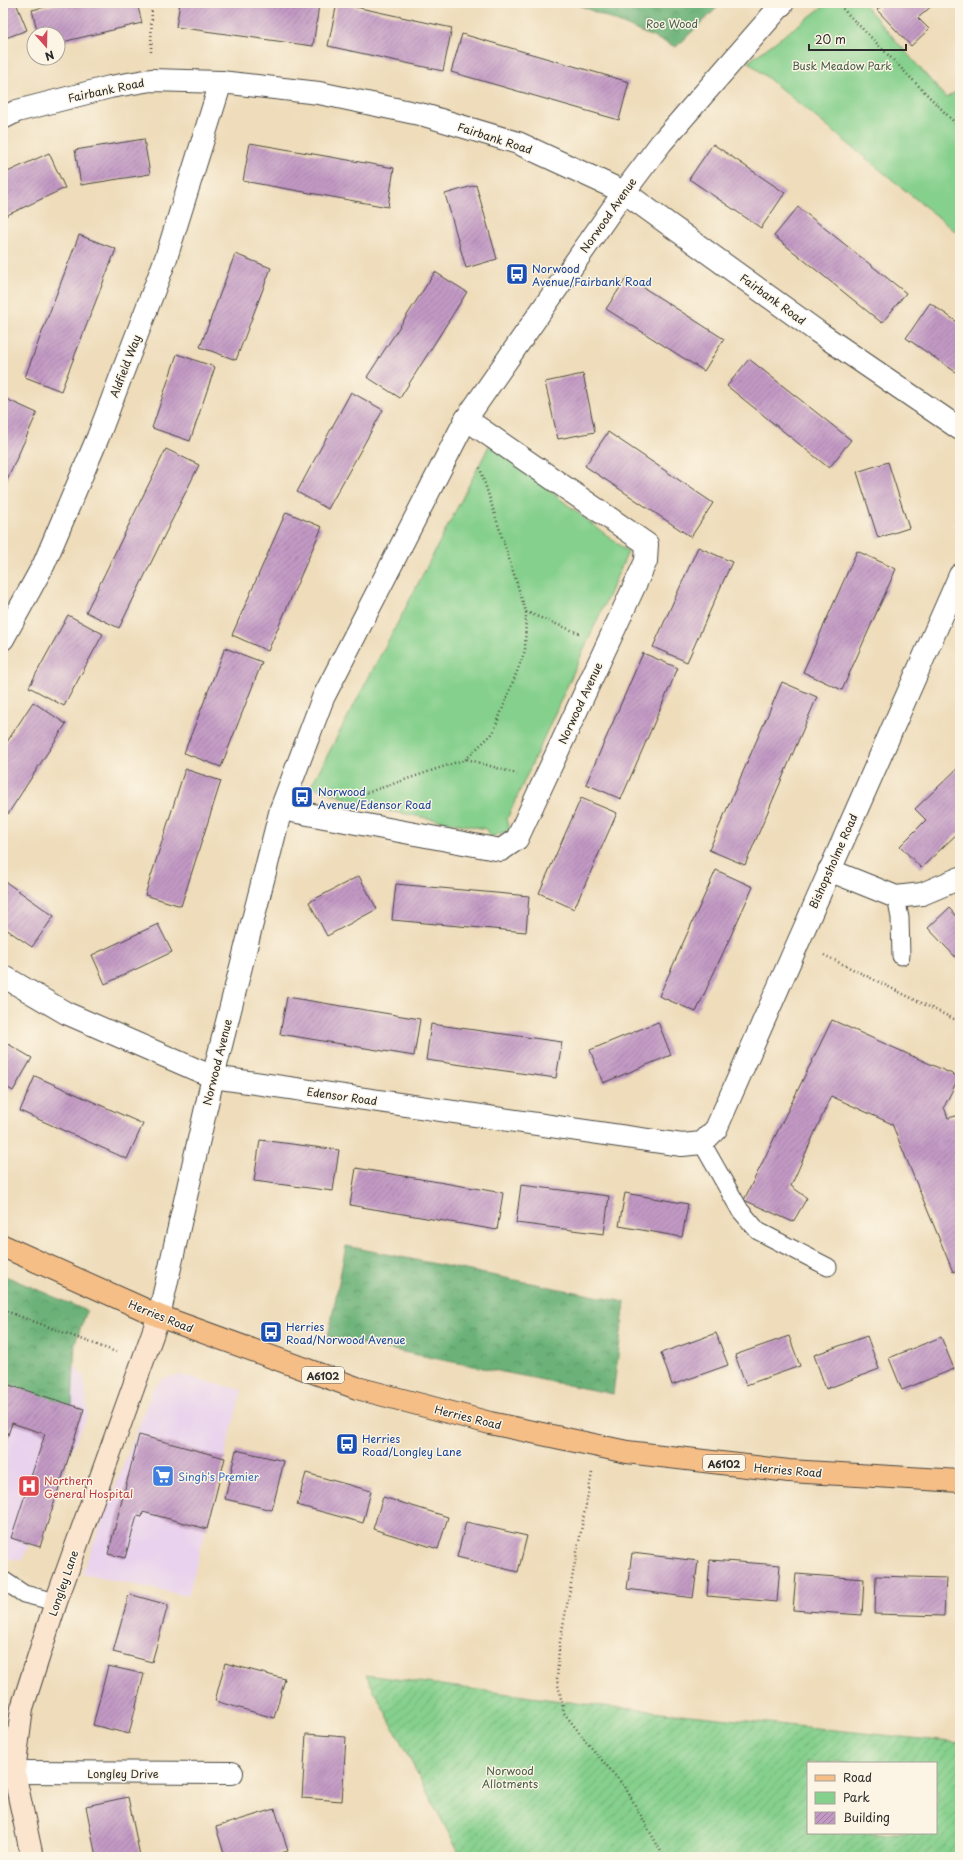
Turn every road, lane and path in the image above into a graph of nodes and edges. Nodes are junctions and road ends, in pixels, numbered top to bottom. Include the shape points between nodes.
1 (152, 3) edge
2 (783, 3) edge
3 (837, 3) edge
4 (151, 80) junction
5 (222, 82) junction
6 (3, 118) edge
7 (959, 125) edge
8 (960, 128) edge
9 (624, 192) junction
10 (466, 419) junction
11 (960, 429) edge
12 (479, 465) dead end
13 (960, 575) edge
14 (526, 612) junction
15 (582, 635) dead end
16 (3, 639) edge
17 (466, 759) junction
18 (519, 774) dead end
19 (363, 794) dead end
20 (281, 810) junction
21 (829, 870) junction
22 (960, 878) edge
23 (896, 897) junction
24 (798, 942) junction
25 (901, 956) dead end
26 (3, 976) edge
27 (960, 1022) edge
28 (212, 1077) junction
29 (702, 1143) junction
30 (3, 1246) edge
31 (828, 1267) dead end
32 (3, 1310) edge
33 (159, 1316) junction
34 (143, 1362) junction
35 (597, 1446) junction
36 (960, 1481) edge
37 (3, 1580) edge
38 (56, 1602) junction
39 (9, 1772) edge
40 (232, 1773) dead end
41 (32, 1857) edge
42 (664, 1857) edge

1 - 4 path
2 - 9 street, Norwood Avenue via 661,143
3 - 7 path
4 - 5 street, Fairbank Road
4 - 6 street, Fairbank Road via 110,87 17,111
5 - 9 street, Fairbank Road via 319,93 424,115 518,143
5 - 16 street, Aldfield Way via 166,258 98,437 44,564
7 - 8 path
9 - 10 street, Norwood Avenue
9 - 11 street, Fairbank Road via 818,332
10 - 20 street, Norwood Avenue via 323,698
10 - 20 street, Norwood Avenue via 647,544 646,561 517,839 501,850
12 - 14 path
13 - 21 street, Bishopsholme Road
14 - 15 path
14 - 17 path via 525,651 493,733
17 - 18 path
17 - 19 path
20 - 28 street, Norwood Avenue
21 - 23 street
21 - 24 street, Bishopsholme Road
22 - 23 street via 922,894
23 - 25 lane via 900,918
24 - 27 path
24 - 29 street, Bishopsholme Road via 716,1129
26 - 28 street, Edensor Road via 66,1013
28 - 29 street, Edensor Road via 682,1145
28 - 33 street, Norwood Avenue
29 - 31 lane via 740,1210 758,1231
30 - 33 main road, Herries Road / A6102
32 - 34 path
33 - 34 street, Longley Lane
33 - 35 main road, Herries Road / A6102 via 357,1388 490,1423
34 - 38 street, Longley Lane
35 - 36 main road, Herries Road / A6102 via 627,1452 789,1471
35 - 42 path via 559,1647 557,1680 564,1713 625,1787
37 - 38 lane via 24,1594
38 - 39 street, Longley Lane via 22,1708
39 - 40 street, Longley Drive
39 - 41 street, Longley Lane

